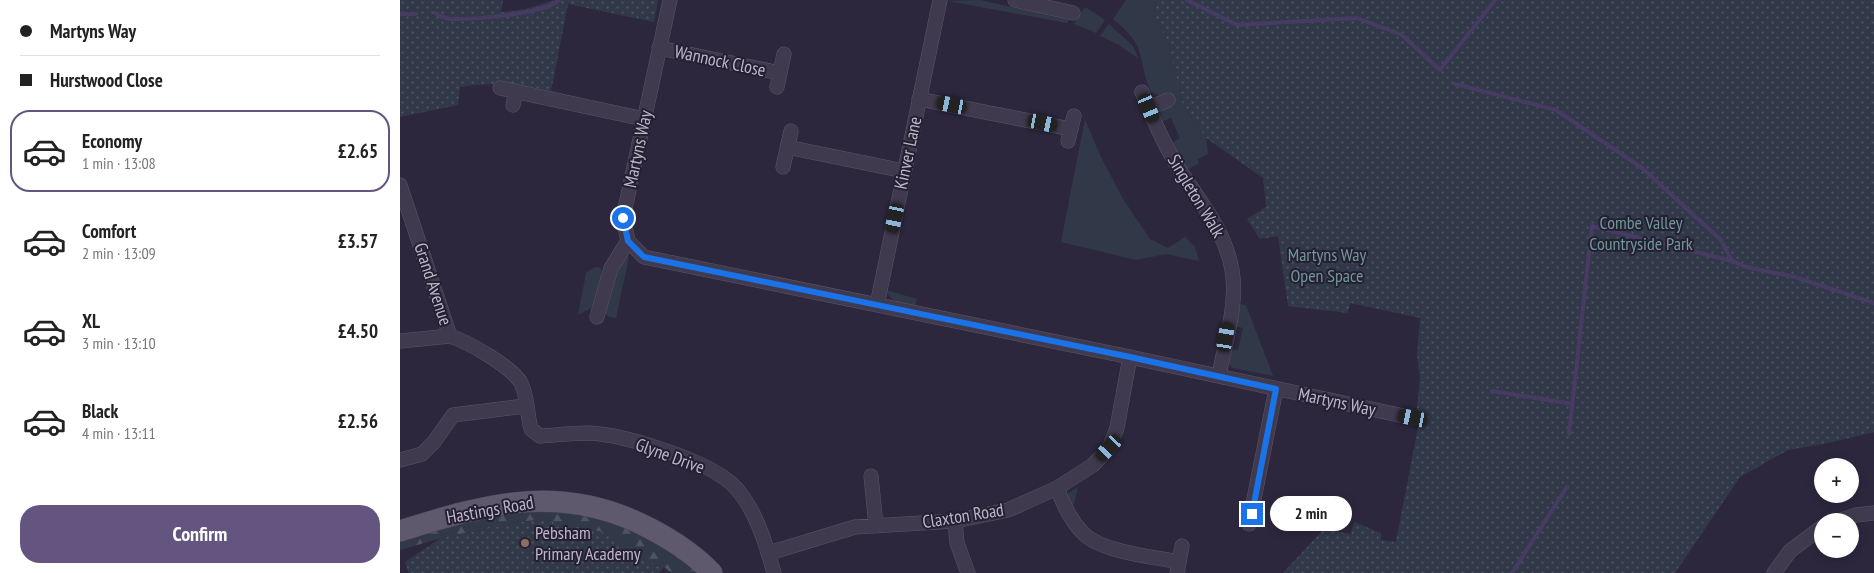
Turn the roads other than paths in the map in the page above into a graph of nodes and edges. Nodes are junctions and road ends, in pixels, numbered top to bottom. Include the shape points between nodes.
1 (670, 0) edge
2 (940, 0) edge
3 (1015, 0) edge
4 (1073, 13) dead end
5 (660, 48) junction
6 (784, 54) dead end
7 (500, 88) dead end
8 (1142, 92) dead end
9 (919, 98) junction
10 (1168, 100) dead end
11 (1149, 108) junction
12 (644, 119) junction
13 (1071, 129) dead end
14 (791, 131) dead end
15 (787, 147) junction
16 (783, 167) dead end
17 (904, 171) junction
18 (400, 185) edge
19 (406, 221) edge
20 (628, 241) junction
21 (877, 305) junction
22 (597, 317) dead end
23 (450, 336) junction
24 (400, 341) edge
25 (1130, 357) junction
26 (1219, 375) junction
27 (1276, 389) junction
28 (525, 406) junction
29 (1413, 418) dead end
30 (400, 460) edge
31 (871, 476) dead end
32 (1057, 488) junction
33 (1874, 513) edge
34 (1859, 515) edge
35 (955, 521) junction
36 (1250, 524) dead end
37 (876, 526) junction
38 (400, 531) edge
39 (1814, 533) edge
40 (1182, 546) dead end
41 (769, 554) junction
42 (1178, 568) edge
43 (712, 573) edge
44 (774, 573) edge
45 (968, 573) edge
46 (1774, 573) edge

1 - 5 street, Martyns Way
2 - 9 street, Kinver Lane
3 - 4 street
5 - 6 street, Wannock Close via 778,80
5 - 12 street, Martyns Way
7 - 12 street via 514,98
8 - 11 street, Singleton Walk
9 - 13 street
9 - 17 street, Kinver Lane
10 - 11 street
11 - 26 street, Singleton Walk via 1177,166 1214,220 1225,244 1232,272 1233,299
12 - 20 street, Martyns Way via 623,218
14 - 15 street
15 - 16 street
15 - 17 street
17 - 21 street, Kinver Lane
18 - 19 street, Grand Avenue
19 - 23 street, Grand Avenue
20 - 21 street, Martyns Way via 644,257
20 - 22 street via 611,268
21 - 25 street, Martyns Way
23 - 24 street
23 - 28 street, Grand Avenue via 463,340 516,377 525,394
25 - 26 street, Martyns Way
25 - 32 street, Claxton Road via 1117,428 1109,448 1093,465
26 - 27 street, Martyns Way
27 - 29 street, Martyns Way
27 - 36 street via 1260,504
28 - 30 street via 453,416 422,454
28 - 41 street, Glyne Drive via 531,429 540,436 590,434 625,440 710,470 732,484 750,508
31 - 37 street
32 - 35 street, Claxton Road via 1008,510
32 - 42 street via 1061,501 1086,536 1104,546
33 - 34 street
35 - 37 street, Claxton Road
35 - 45 street via 957,544
37 - 41 street, Claxton Road via 855,527
38 - 43 main road, Hastings Road via 458,513 506,503 576,502 631,519 681,545
39 - 46 street via 1790,551
40 - 42 street
41 - 44 street, Glyne Drive

